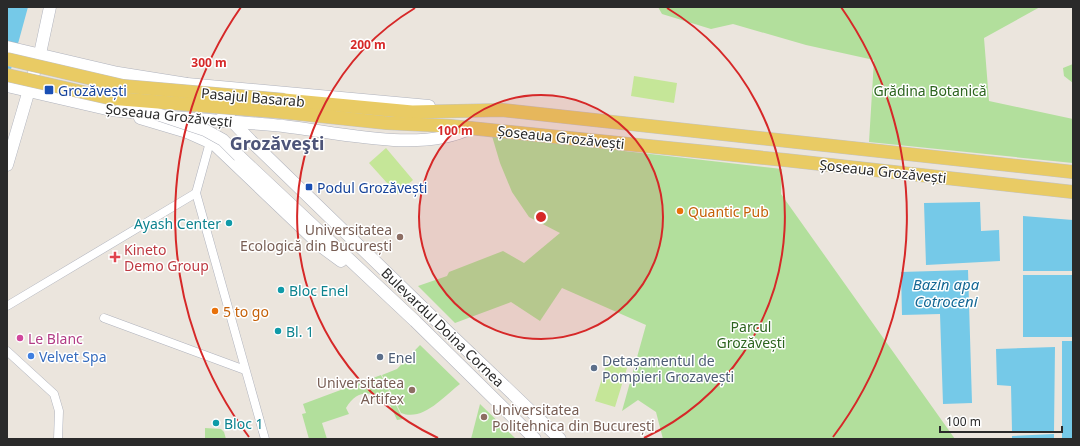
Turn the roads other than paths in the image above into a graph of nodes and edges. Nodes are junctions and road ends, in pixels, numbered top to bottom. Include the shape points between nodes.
1 (50, 7) edge
2 (7, 47) edge
3 (39, 55) junction
4 (7, 58) edge
5 (7, 75) edge
6 (187, 84) junction
7 (11, 86) edge
8 (29, 91) junction
9 (110, 104) junction
10 (502, 110) junction
11 (232, 122) junction
12 (272, 125) junction
13 (471, 128) junction
14 (210, 142) junction
15 (259, 148) junction
16 (7, 166) edge
17 (1073, 172) edge
18 (1073, 192) edge
19 (196, 193) junction
20 (373, 282) junction
21 (7, 306) edge
22 (104, 318) dead end
23 (7, 351) edge
24 (245, 370) junction
25 (58, 439) edge
26 (265, 439) edge
27 (535, 439) edge
28 (560, 439) edge

1 - 3 main road
2 - 3 main road
3 - 6 main road, Șoseaua Grozăvești via 118,74
3 - 8 main road
4 - 10 main road, Pasajul Basarab, bridge via 123,86 393,111
5 - 9 main road, Pasajul Basarab, bridge
6 - 10 main road, Șoseaua Grozăvești via 408,105
6 - 11 main road, Bulevardul Doina Cornea via 206,94
7 - 8 main road
8 - 9 main road, Șoseaua Grozăvești
8 - 16 main road
9 - 11 main road, Șoseaua Grozăvești
9 - 13 main road, Pasajul Basarab, bridge
9 - 14 main road, Bulevardul Doina Cornea
9 - 20 main road, Bulevardul Doina Cornea, bridge via 188,122 223,140
10 - 17 main road, Șoseaua Grozăvești
11 - 12 main road, Șoseaua Grozăvești
11 - 15 main road, Bulevardul Doina Cornea
12 - 13 main road, Șoseaua Grozăvești via 390,139 422,140 451,136
12 - 15 main road via 260,132
13 - 18 main road, Șoseaua Grozăvești
14 - 19 street
14 - 20 main road, Bulevardul Doina Cornea via 322,247
15 - 28 main road, Bulevardul Doina Cornea
19 - 21 street
19 - 24 street
20 - 27 main road, Bulevardul Doina Cornea
22 - 24 street
23 - 25 street via 54,394 59,411
24 - 26 street

